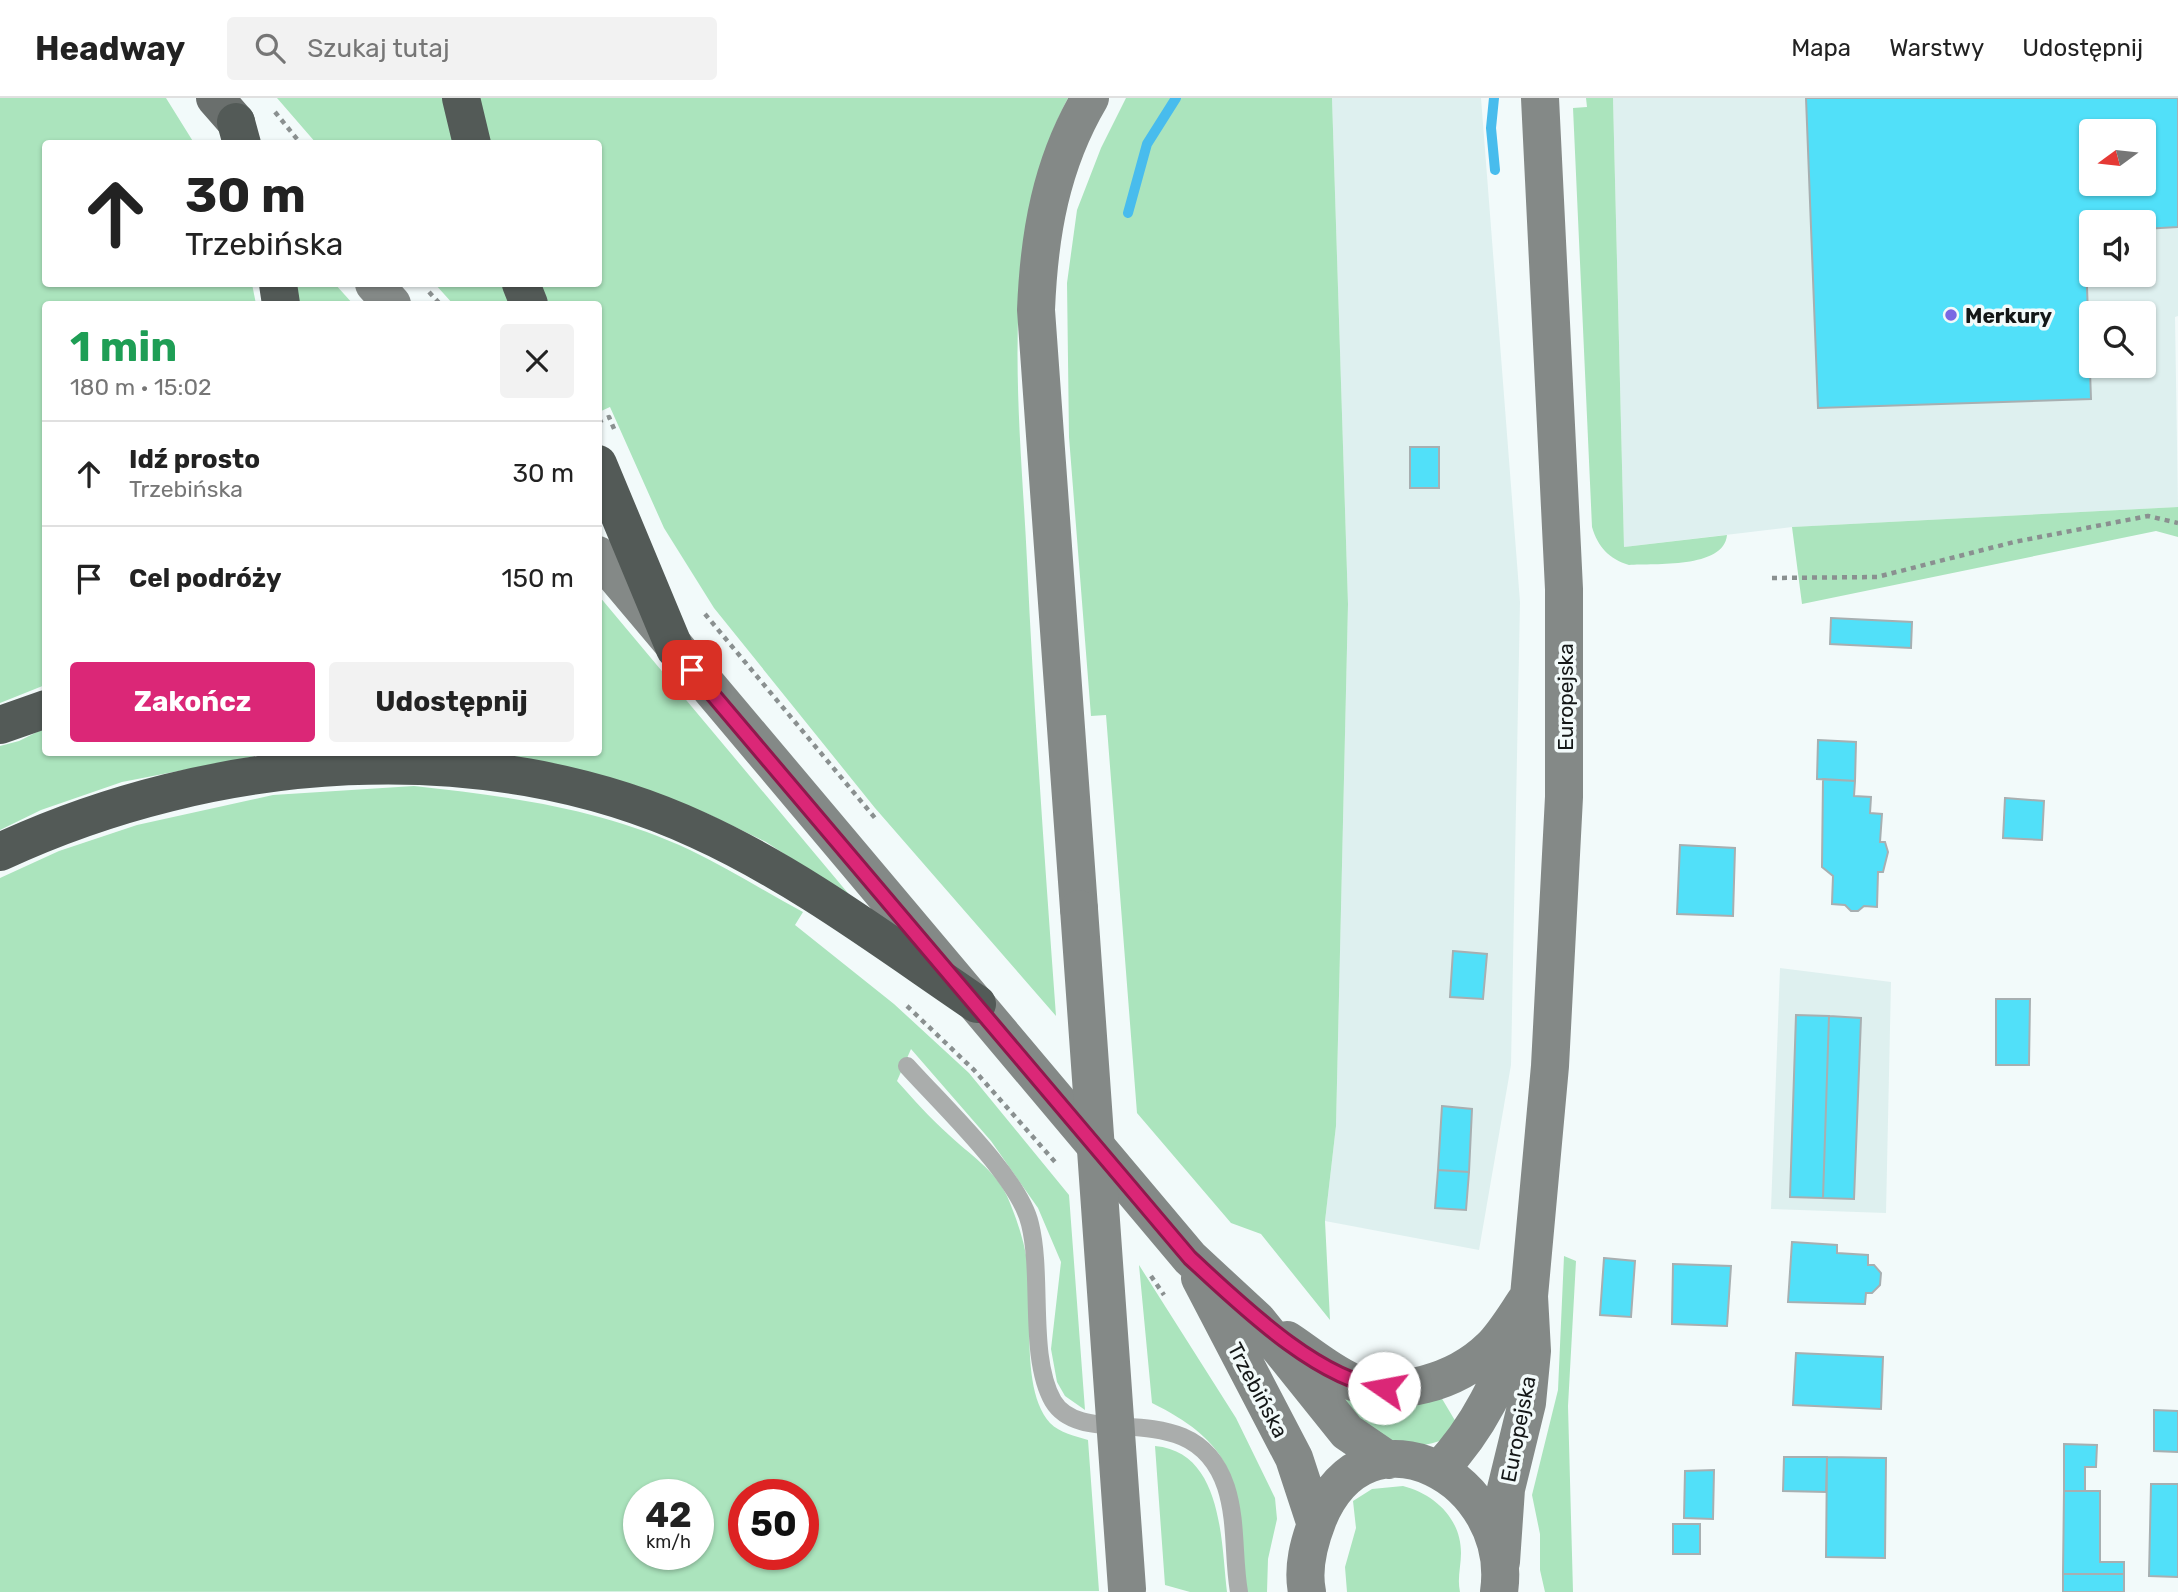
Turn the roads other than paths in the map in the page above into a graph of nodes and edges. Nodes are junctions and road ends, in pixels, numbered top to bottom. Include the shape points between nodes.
1 (461, 98) edge
2 (1090, 98) edge
3 (1540, 98) edge
4 (471, 140) edge
5 (377, 287) edge
6 (389, 301) edge
7 (609, 452) edge
8 (602, 560) edge
9 (675, 649) junction
10 (42, 710) edge
11 (0, 725) edge
12 (0, 852) edge
13 (976, 1004) junction
14 (907, 1066) dead end
15 (1190, 1258) junction
16 (1529, 1296) junction
17 (1258, 1320) junction
18 (1388, 1460) junction
19 (1440, 1469) junction
20 (1316, 1525) junction
21 (1500, 1577) edge
22 (1128, 1590) edge
23 (1239, 1592) edge
24 (1307, 1592) edge

1 - 4 highway
2 - 22 main road, bridge via 1063,152 1050,193 1036,310
3 - 16 main road, Europejska via 1562,528 1565,736 1555,999
5 - 6 main road
7 - 9 highway
8 - 9 main road, Trzebińska
9 - 13 main road, Trzebińska
10 - 11 highway
12 - 13 highway via 92,815 228,780 378,766 499,773 636,805 699,830 819,898
13 - 15 main road, Trzebińska
14 - 23 lane via 1022,1199 1037,1259 1043,1372 1054,1402 1062,1412 1082,1420 1174,1432 1205,1452 1226,1488
15 - 17 main road, Trzebińska
15 - 20 main road, Trzebińska via 1294,1458
16 - 17 main road via 1497,1340 1474,1362 1421,1385 1402,1388 1350,1381
16 - 19 main road, Europejska via 1493,1397 1466,1442
16 - 21 main road, Europejska via 1527,1403 1506,1489
17 - 18 main road, Trzebińska via 1347,1432
18 - 19 main road
18 - 20 main road via 1370,1464 1338,1483
19 - 21 main road via 1474,1500 1493,1536
20 - 24 main road via 1306,1563

